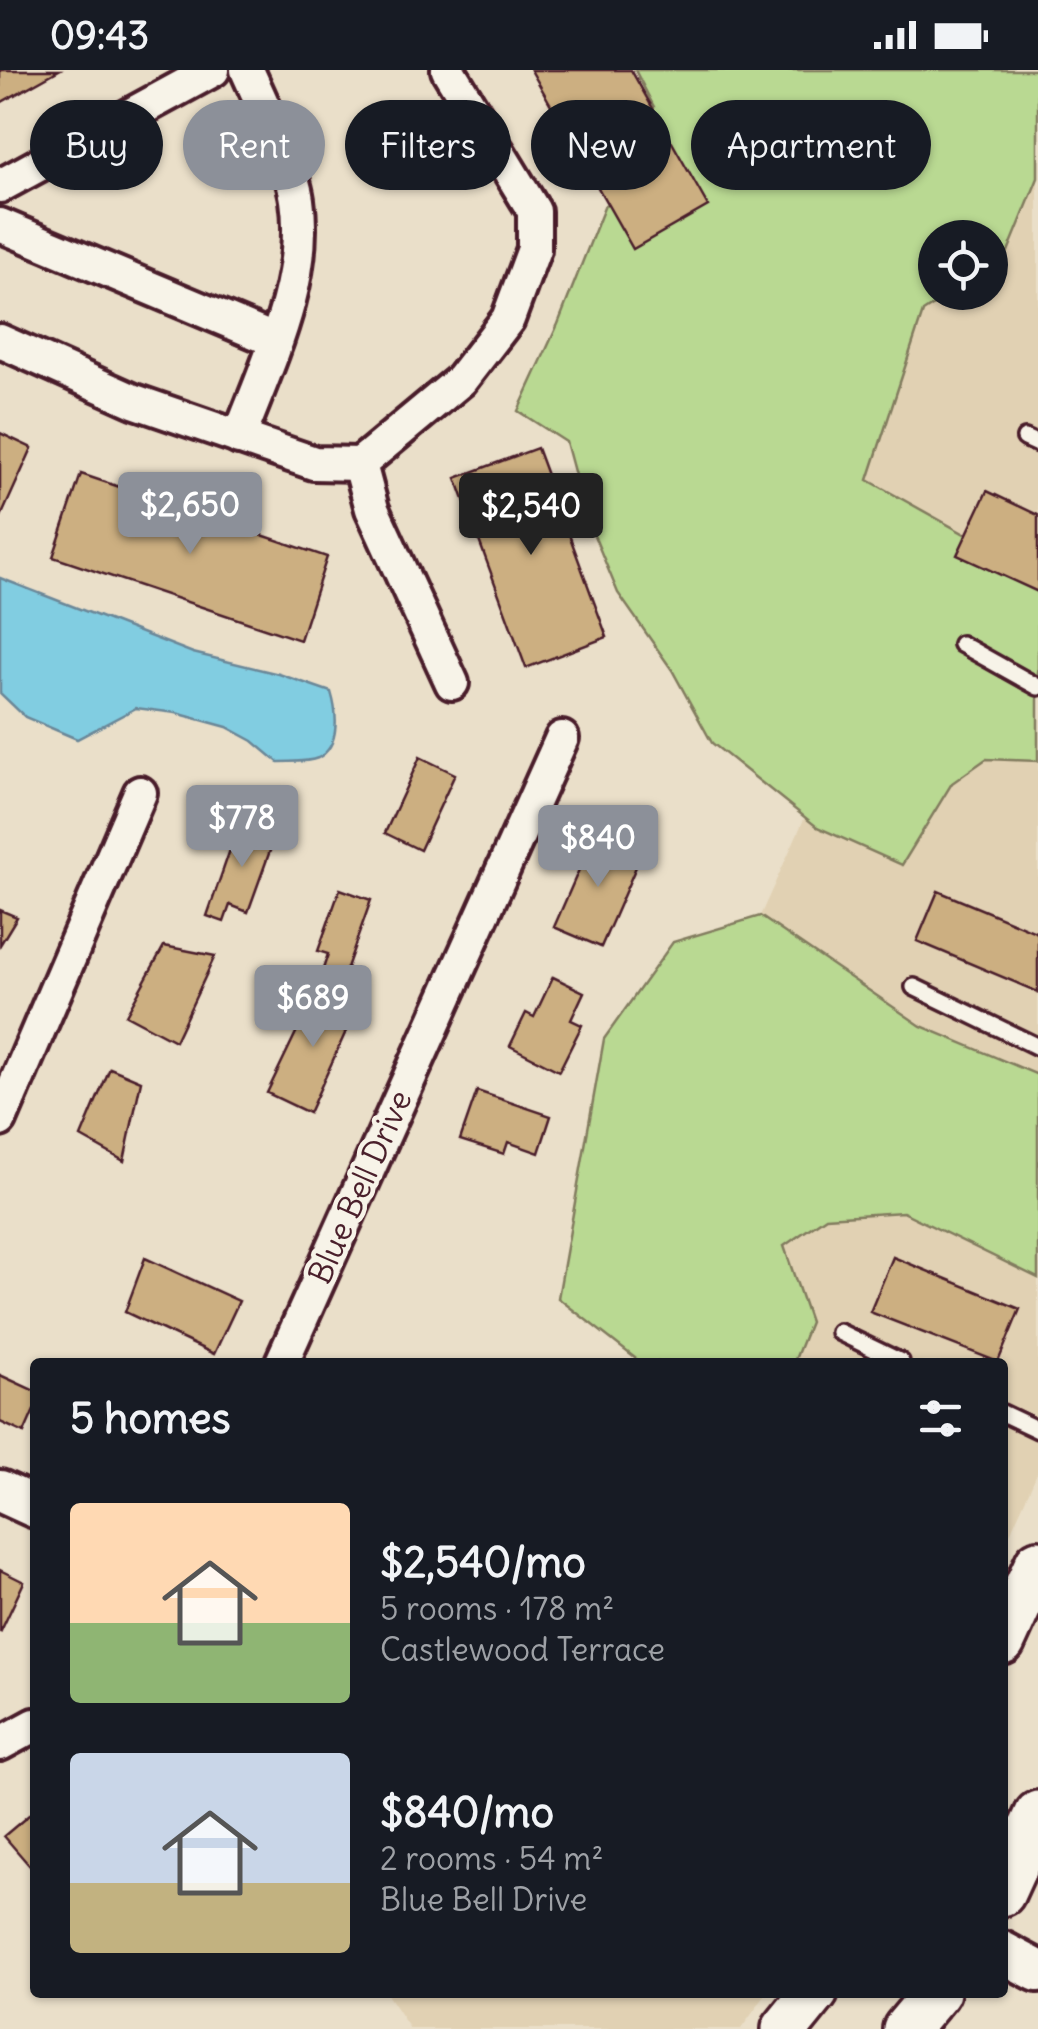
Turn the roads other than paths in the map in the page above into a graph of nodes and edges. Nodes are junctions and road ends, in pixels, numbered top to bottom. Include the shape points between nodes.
1 (214, 70) edge
2 (248, 70) edge
3 (448, 70) edge
4 (0, 186) edge
5 (0, 226) edge
6 (276, 340) junction
7 (0, 342) edge
8 (240, 438) junction
9 (360, 464) junction
10 (961, 644) dead end
11 (452, 683) dead end
12 (1038, 687) edge
13 (562, 738) dead end
14 (140, 792) dead end
15 (914, 988) dead end
16 (1038, 1046) edge
17 (0, 1120) edge
18 (839, 1332) dead end
19 (284, 1358) edge
20 (892, 1358) edge
21 (1008, 1416) edge
22 (1038, 1430) edge
23 (0, 1491) edge
24 (30, 1505) edge
25 (1038, 1563) edge
26 (1008, 1629) edge
27 (30, 1728) edge
28 (0, 1744) edge
29 (1038, 1814) edge
30 (1008, 1880) edge
31 (1008, 1955) edge
32 (1038, 1971) edge
33 (810, 1998) edge
34 (932, 1998) edge
35 (785, 2029) edge
36 (906, 2029) edge

1 - 4 street
2 - 6 street via 297,196 300,244
3 - 9 street via 534,210 534,248 508,319 461,380
5 - 6 street
6 - 8 street
7 - 8 street via 134,402
8 - 9 street via 314,464
9 - 11 street via 372,509
10 - 12 lane
13 - 19 street, Blue Bell Drive
14 - 17 street
15 - 16 lane
18 - 20 lane
21 - 22 lane
23 - 24 street
25 - 26 main road
27 - 28 street
29 - 30 main road
31 - 32 street
33 - 35 main road
34 - 36 main road

